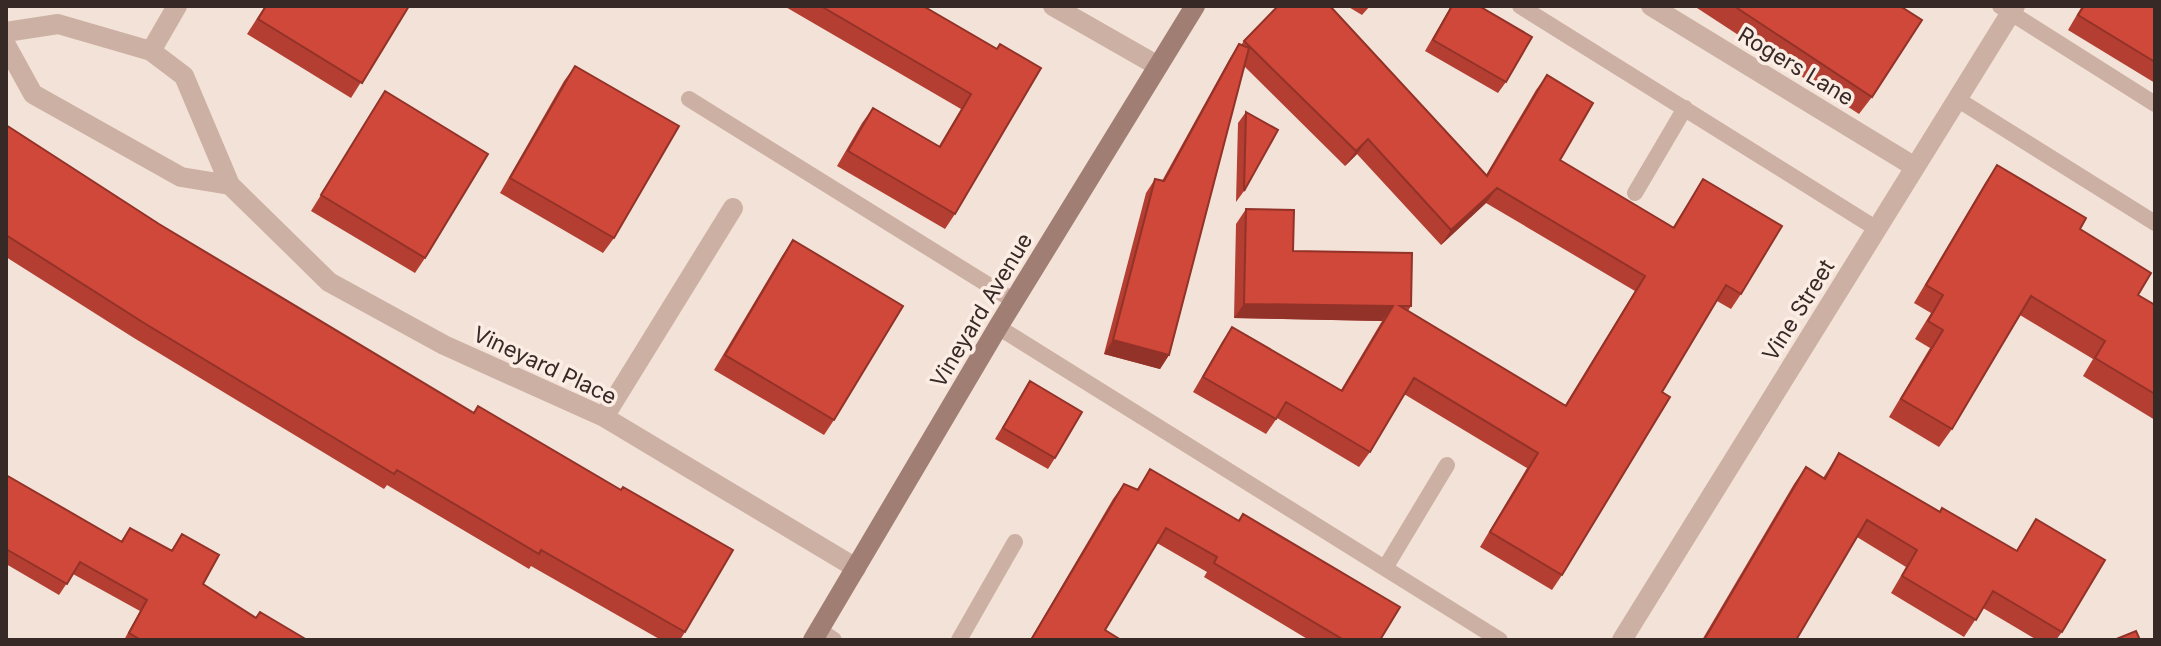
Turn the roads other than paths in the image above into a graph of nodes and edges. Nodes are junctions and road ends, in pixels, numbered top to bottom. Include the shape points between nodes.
1 (177, 6) edge
2 (1053, 6) edge
3 (1195, 6) edge
4 (1520, 6) edge
5 (1651, 6) edge
6 (2009, 8) edge
7 (6, 32) edge
8 (6, 45) edge
9 (151, 51) junction
10 (1158, 66) junction
11 (689, 99) dead end
12 (1957, 99) junction
13 (2155, 104) edge
14 (1685, 108) junction
15 (1915, 167) junction
16 (230, 185) junction
17 (1635, 193) dead end
18 (733, 208) dead end
19 (2155, 223) edge
20 (1877, 229) junction
21 (1014, 301) junction
22 (998, 327) junction
23 (604, 417) junction
24 (1447, 465) dead end
25 (1015, 542) dead end
26 (856, 568) junction
27 (1385, 568) junction
28 (822, 637) edge
29 (959, 640) edge
30 (1500, 640) edge
31 (1622, 640) edge

1 - 9 street
2 - 10 street
3 - 10 street, Vineyard Avenue
4 - 14 lane
5 - 15 street, Rogers Lane
6 - 12 street, Vine Street
6 - 13 lane
7 - 9 street, Vineyard Place via 58,24
8 - 16 street via 33,94 181,177
9 - 16 street, Vineyard Place via 184,76
10 - 21 street, Vineyard Avenue
11 - 21 lane
12 - 15 street, Vine Street
12 - 19 lane
14 - 17 lane
14 - 20 lane
15 - 20 street, Vine Street
16 - 23 street, Vineyard Place via 329,282 444,345
18 - 23 street
20 - 31 street, Vine Street
21 - 22 street, Vineyard Avenue
22 - 26 street, Vineyard Avenue
22 - 27 lane
23 - 26 street, Vineyard Place
24 - 27 lane
25 - 29 lane
26 - 28 street, Vineyard Avenue
27 - 30 lane

